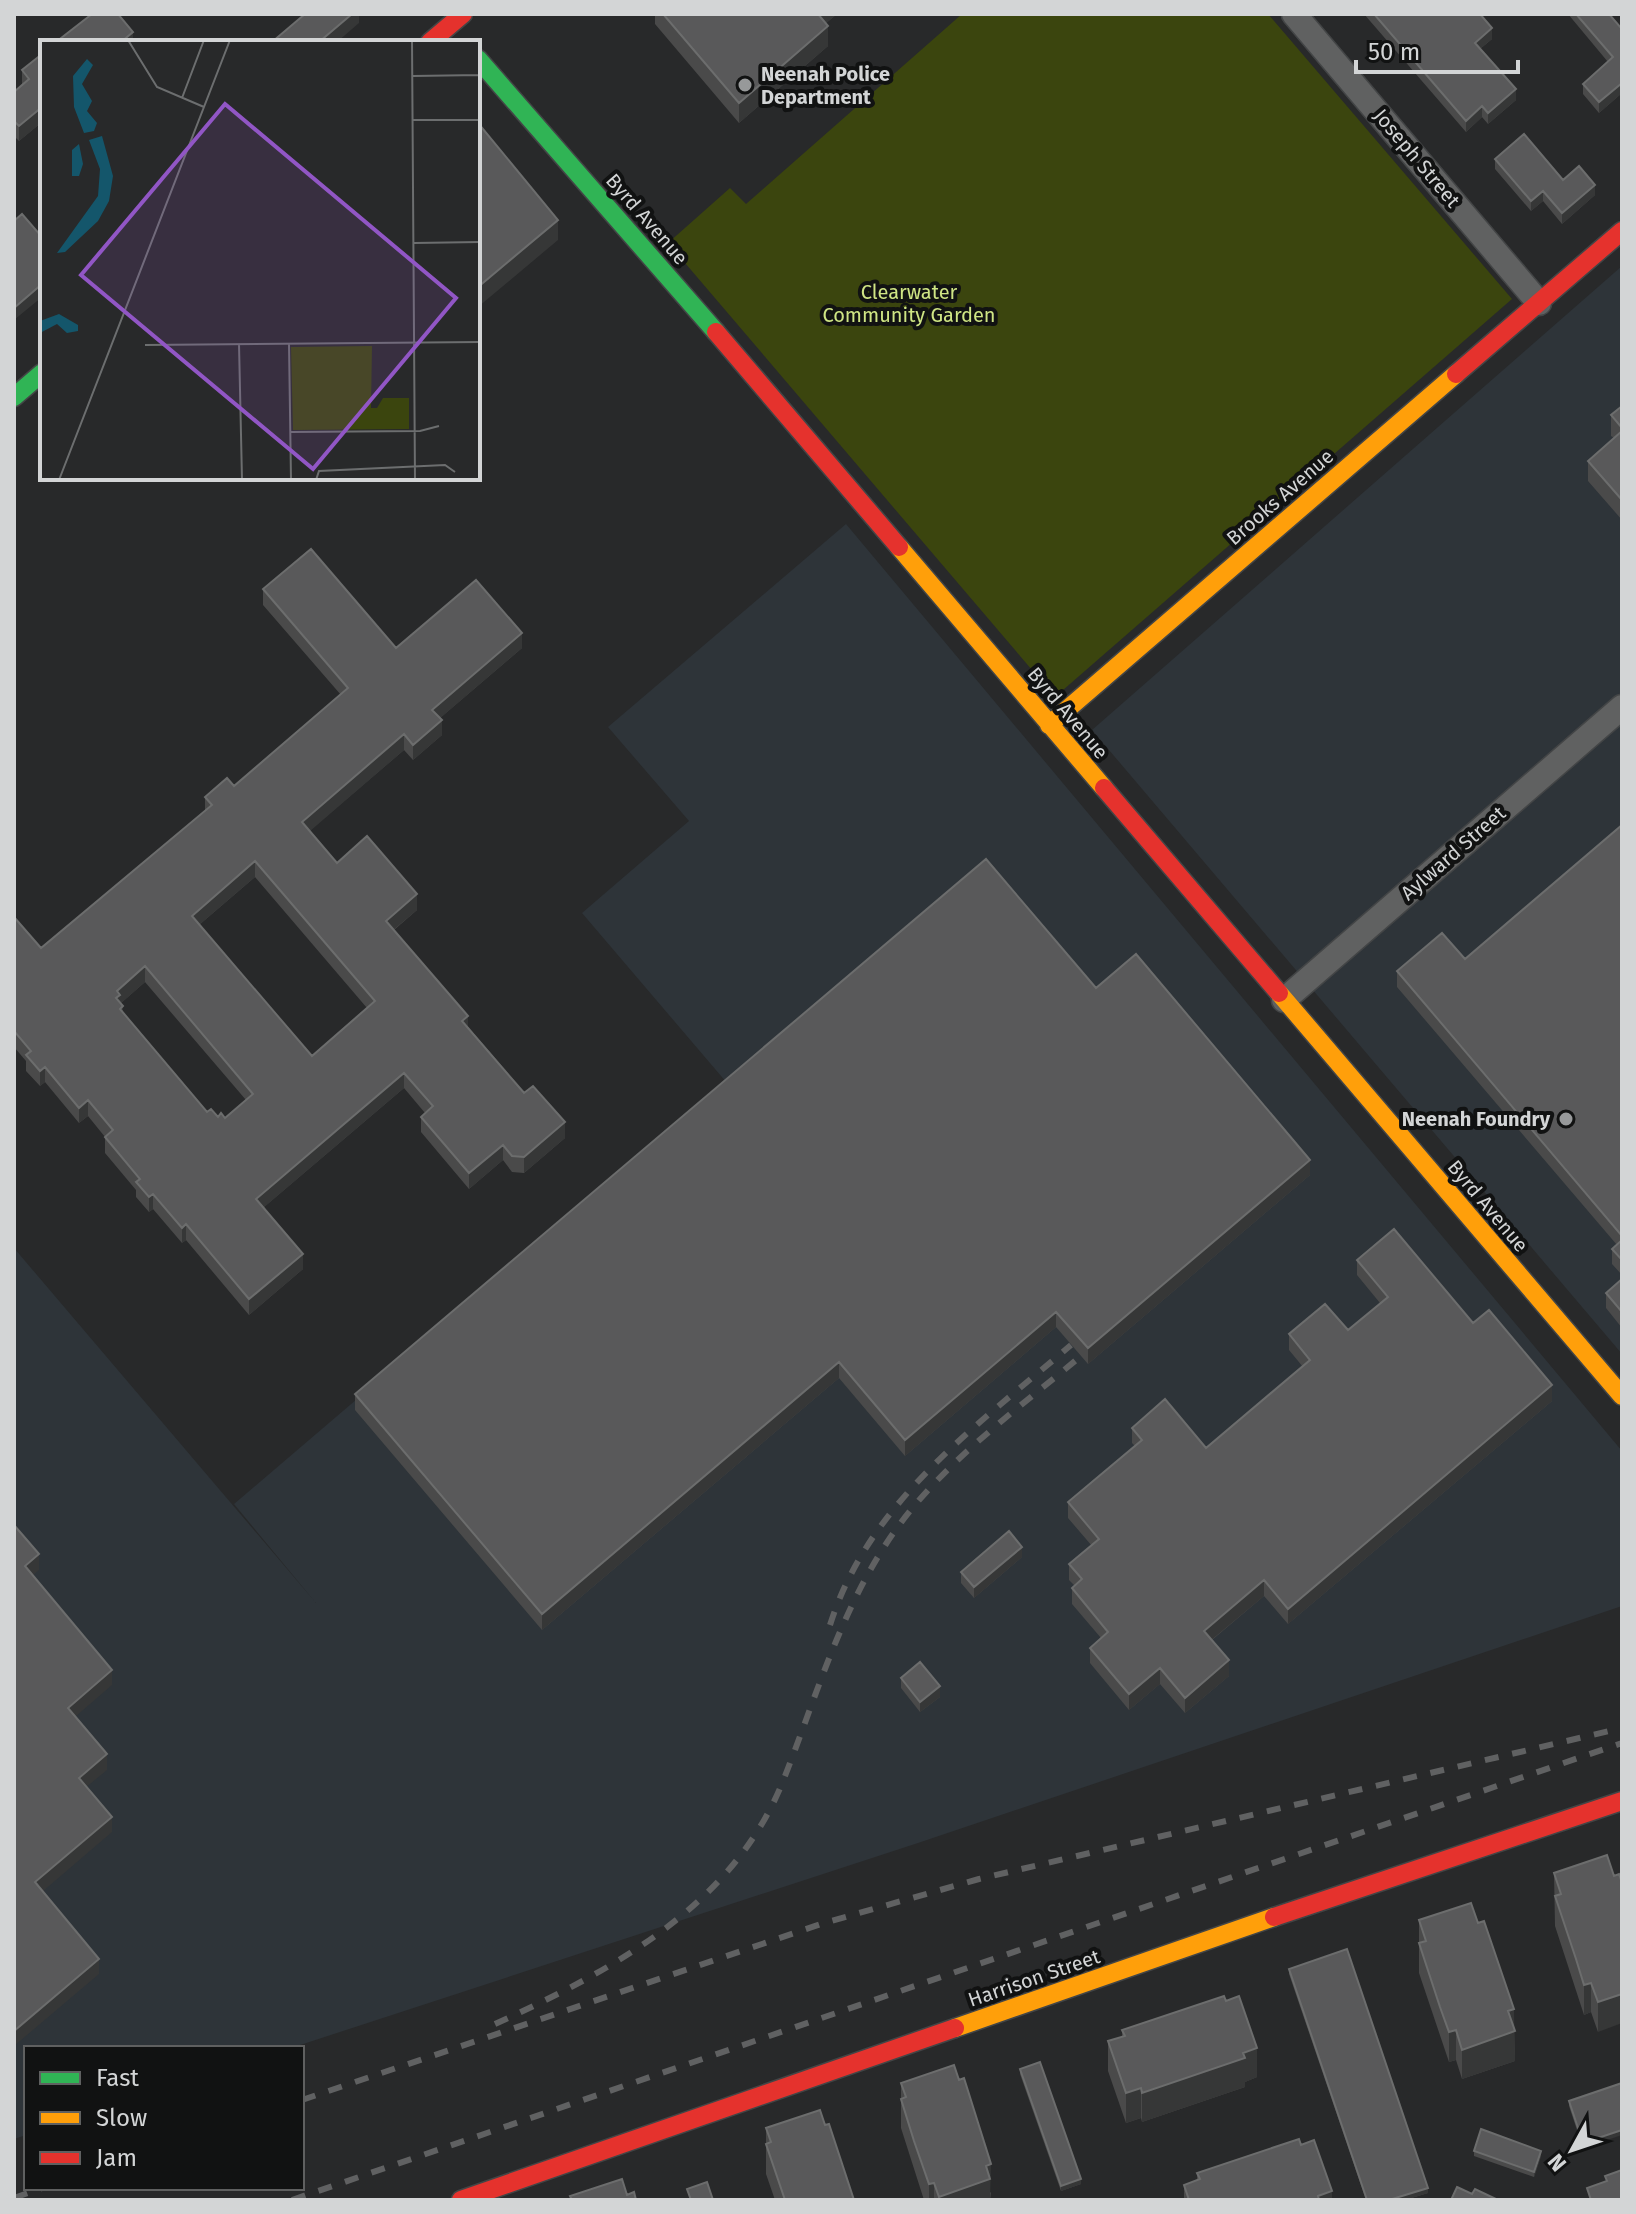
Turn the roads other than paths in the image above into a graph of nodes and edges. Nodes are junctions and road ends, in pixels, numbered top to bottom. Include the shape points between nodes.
1 (1294, 14) edge
2 (450, 18) edge
3 (432, 40) edge
4 (462, 40) edge
5 (480, 61) edge
6 (1622, 231) edge
7 (1539, 303) junction
8 (40, 375) edge
9 (14, 397) edge
10 (1622, 707) edge
11 (1049, 725) junction
12 (1284, 1000) junction
13 (1622, 1396) edge
14 (1622, 1801) edge
15 (461, 2200) edge

1 - 7 street, Joseph Street
2 - 3 street
2 - 4 street
5 - 11 street, Byrd Avenue
6 - 7 street, Brooks Avenue
7 - 11 street, Brooks Avenue
8 - 9 street
10 - 12 street, Aylward Street
11 - 12 street, Byrd Avenue
12 - 13 street, Byrd Avenue
14 - 15 street, Harrison Street

